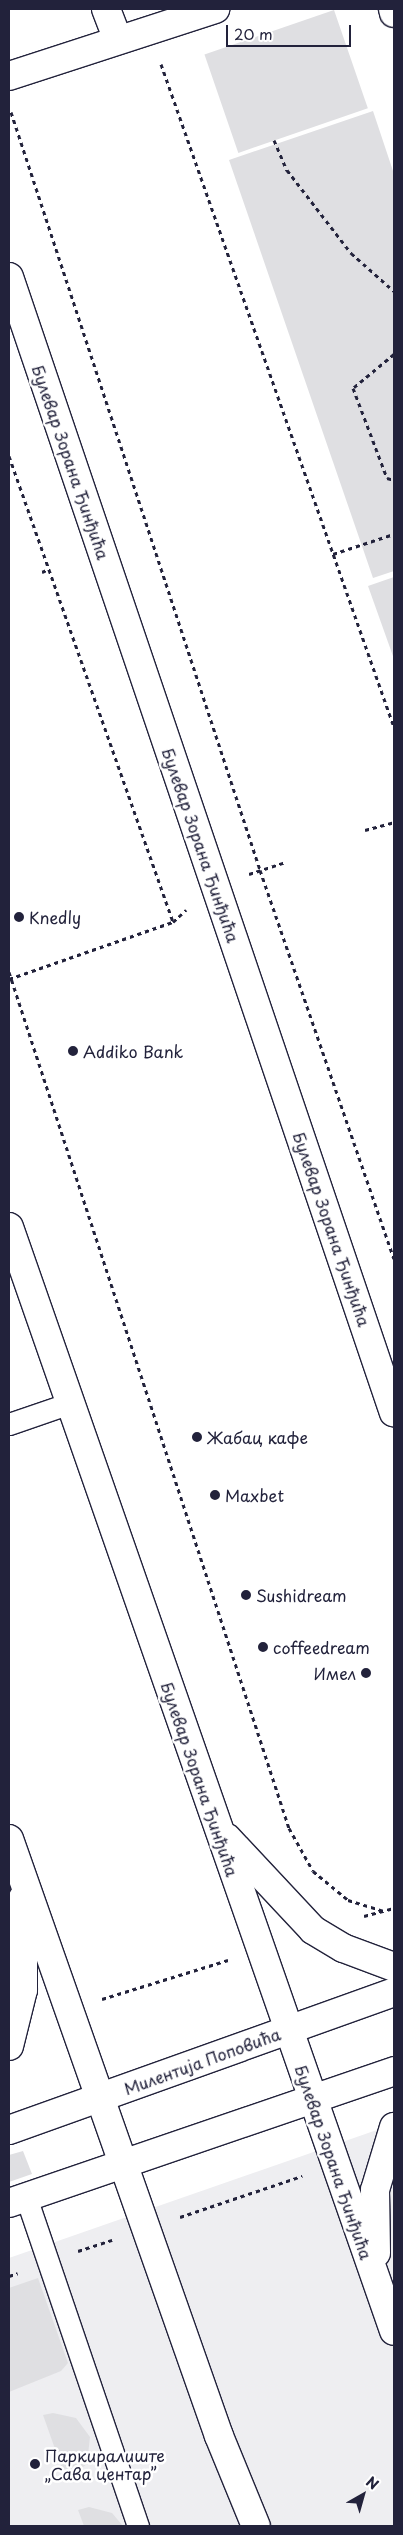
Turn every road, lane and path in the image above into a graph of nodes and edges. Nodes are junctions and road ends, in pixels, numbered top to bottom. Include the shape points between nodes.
1 (106, 9) edge
2 (215, 9) edge
3 (393, 9) edge
4 (394, 13) edge
5 (149, 30) junction
6 (118, 40) junction
7 (9, 76) edge
8 (9, 106) edge
9 (274, 140) dead end
10 (9, 277) edge
11 (394, 291) edge
12 (394, 354) edge
13 (9, 456) edge
14 (394, 480) edge
15 (394, 534) edge
16 (333, 554) junction
17 (49, 569) junction
18 (42, 572) dead end
19 (394, 727) edge
20 (394, 822) edge
21 (366, 830) dead end
22 (286, 862) dead end
23 (260, 870) junction
24 (215, 885) junction
25 (172, 922) junction
26 (9, 972) edge
27 (10, 979) edge
28 (9, 1227) edge
29 (394, 1259) edge
30 (70, 1403) junction
31 (394, 1413) edge
32 (9, 1424) edge
33 (216, 1826) junction
34 (9, 1839) edge
35 (23, 1879) junction
36 (394, 1908) edge
37 (384, 1911) junction
38 (313, 1930) junction
39 (260, 1950) junction
40 (394, 1968) edge
41 (394, 1992) edge
42 (70, 2009) junction
43 (288, 2030) junction
44 (9, 2046) edge
45 (394, 2071) edge
46 (101, 2098) junction
47 (312, 2099) junction
48 (394, 2127) edge
49 (9, 2130) edge
50 (124, 2164) junction
51 (336, 2165) junction
52 (17, 2200) edge
53 (146, 2228) junction
54 (105, 2242) dead end
55 (385, 2306) junction
56 (394, 2331) edge
57 (138, 2526) edge
58 (256, 2526) edge

1 - 6 street
2 - 5 street
3 - 4 street
5 - 6 street
5 - 16 path
6 - 7 street
8 - 23 path
9 - 11 path via 287,170 352,253
10 - 24 street, Булевар Зорана Ђинђића
12 - 14 path via 353,388 387,478
13 - 17 path
15 - 16 path
16 - 19 path
17 - 18 path
17 - 25 path
20 - 21 path
22 - 23 path
23 - 24 path
23 - 29 path
24 - 25 path
24 - 31 street, Булевар Зорана Ђинђића
25 - 27 path
26 - 27 path
27 - 37 path via 289,1828 313,1871 348,1900
28 - 30 street, Булевар Зорана Ђинђића
30 - 32 lane
30 - 33 street, Булевар Зорана Ђинђића
33 - 38 street via 264,1883
33 - 39 street, Булевар Зорана Ђинђића
34 - 35 street
35 - 42 street
35 - 44 street via 23,1990
36 - 37 path
37 - 38 path
38 - 40 street via 343,1948
39 - 42 path
39 - 43 street, Булевар Зорана Ђинђића
41 - 43 street, Милентија Поповића
42 - 46 street
43 - 46 street, Милентија Поповића
43 - 47 street, Булевар Зорана Ђинђића
45 - 47 street
46 - 49 street, Милентија Поповића
46 - 50 street
47 - 50 street
47 - 51 street, Булевар Зорана Ђинђића
48 - 55 street via 383,2154 375,2190 376,2254
50 - 52 street
50 - 53 street
51 - 53 path
51 - 55 street, Булевар Зорана Ђинђића
52 - 57 lane
53 - 54 path
53 - 58 street via 219,2436
55 - 56 street, Булевар Зорана Ђинђића

